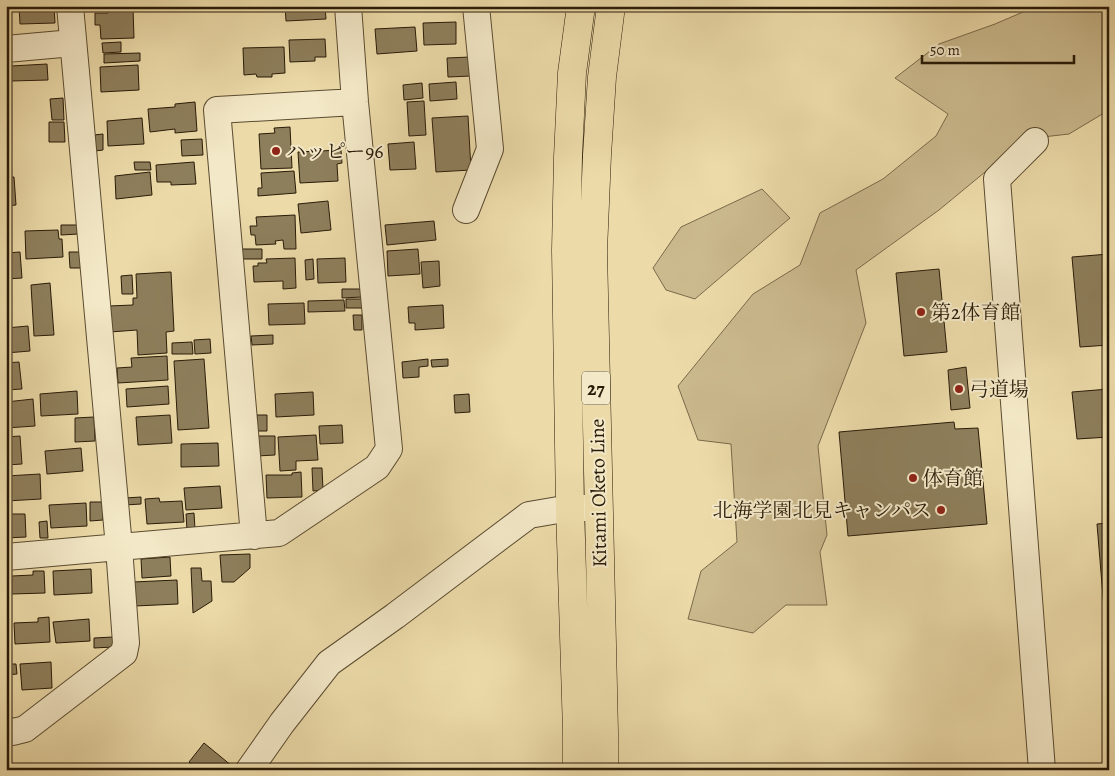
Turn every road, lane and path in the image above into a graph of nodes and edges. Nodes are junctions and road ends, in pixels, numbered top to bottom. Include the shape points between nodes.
1 (70, 6) edge
2 (348, 6) edge
3 (476, 6) edge
4 (581, 6) edge
5 (612, 6) edge
6 (73, 43) junction
7 (6, 49) edge
8 (355, 102) junction
9 (1035, 141) dead end
10 (466, 210) dead end
11 (570, 508) junction
12 (599, 508) junction
13 (254, 536) junction
14 (119, 548) junction
15 (6, 557) edge
16 (6, 730) edge
17 (248, 770) edge
18 (577, 770) edge
19 (604, 770) edge
20 (1042, 770) edge

1 - 6 street
2 - 8 street
3 - 10 street via 490,149
4 - 11 main road, Kitami Oketo Line / 27 via 572,73 567,176
5 - 12 main road, Kitami Oketo Line / 27 via 602,77 593,251
6 - 7 street
6 - 14 street
8 - 13 street via 389,449 377,467 279,532
8 - 13 street via 216,110
9 - 20 street via 997,179
11 - 12 street
11 - 17 street via 529,515 329,662
11 - 18 main road, Kitami Oketo Line / 27
12 - 19 main road, Kitami Oketo Line / 27
13 - 14 street
14 - 15 street
14 - 16 street via 124,653 24,729

